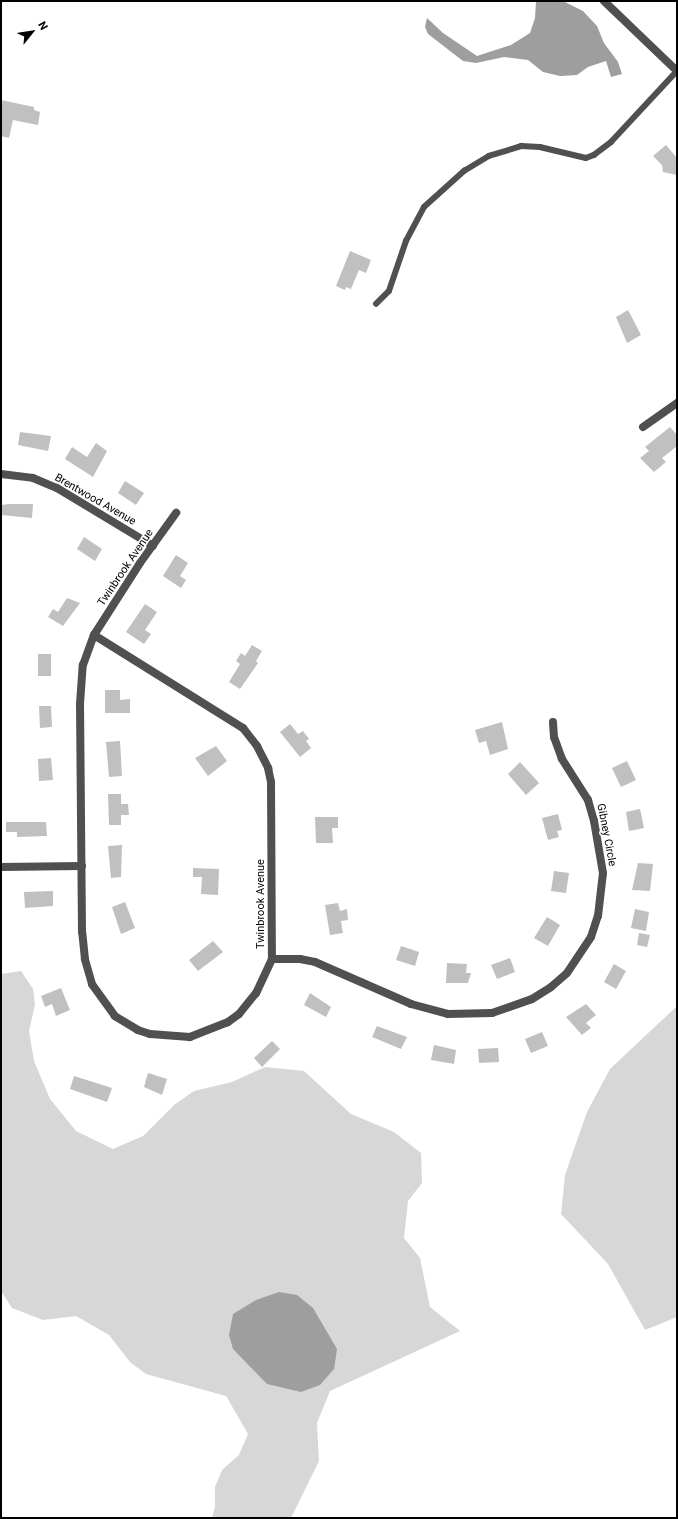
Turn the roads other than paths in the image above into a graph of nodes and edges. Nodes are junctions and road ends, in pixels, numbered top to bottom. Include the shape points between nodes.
1 (604, 1) edge
2 (677, 71) edge
3 (376, 304) dead end
4 (677, 403) edge
5 (643, 428) dead end
6 (1, 474) edge
7 (176, 513) dead end
8 (153, 546) junction
9 (94, 635) junction
10 (553, 722) dead end
11 (82, 866) junction
12 (1, 867) edge
13 (272, 958) junction

1 - 2 street
2 - 3 lane via 611,142 594,155 586,158 540,147 521,146 489,156 464,171 424,207 406,241 389,292
4 - 5 street
6 - 8 street, Brentwood Avenue via 33,478 57,488
7 - 8 street, Twinbrook Avenue
8 - 9 street, Twinbrook Avenue
9 - 11 street, Twinbrook Avenue via 83,665 80,704
9 - 13 street, Twinbrook Avenue via 244,728 258,746 271,782
10 - 13 street, Gibney Circle via 558,748 580,784 590,807 603,873 600,909 591,937 567,973 551,987 532,999 492,1013 448,1014 411,1004 315,962
11 - 12 street
11 - 13 street, Twinbrook Avenue via 82,932 88,972 106,1006 115,1016 138,1030 163,1037 190,1037 228,1022 239,1014 256,993

